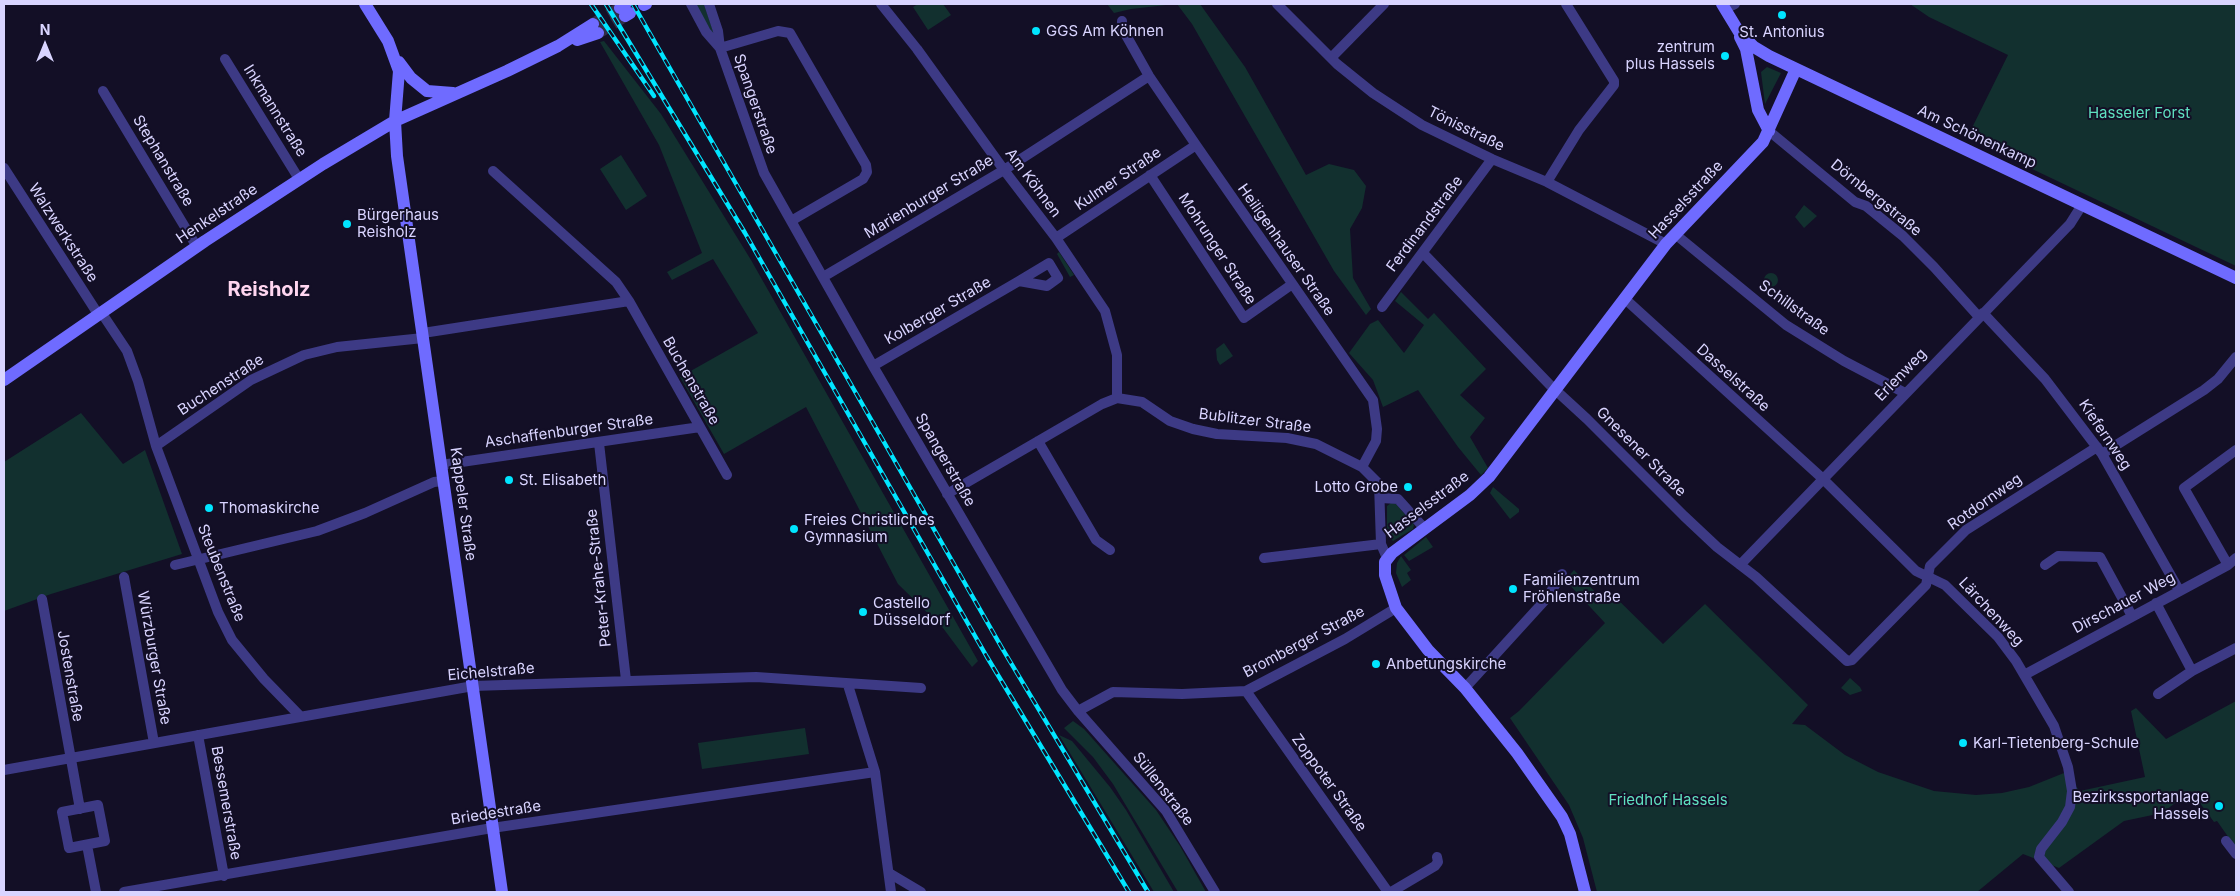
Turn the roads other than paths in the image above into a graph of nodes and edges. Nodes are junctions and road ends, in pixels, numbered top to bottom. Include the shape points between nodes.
1 (365, 4) edge
2 (691, 4) edge
3 (709, 4) edge
4 (881, 4) edge
5 (1277, 4) edge
6 (1384, 4) edge
7 (1566, 4) edge
8 (1727, 6) edge
9 (1122, 21) dead end
10 (596, 28) tunnel mouth
11 (1739, 32) junction
12 (720, 48) junction
13 (1769, 56) junction
14 (1331, 58) junction
15 (226, 59) dead end
16 (397, 60) junction
17 (1796, 69) junction
18 (1750, 70) junction
19 (1150, 76) junction
20 (103, 91) dead end
21 (459, 93) junction
22 (1760, 115) junction
23 (1774, 118) junction
24 (395, 120) junction
25 (1769, 130) junction
26 (1196, 146) junction
27 (1758, 146) junction
28 (1492, 160) junction
29 (4, 168) edge
30 (1004, 170) junction
31 (493, 171) dead end
32 (1150, 175) junction
33 (299, 179) junction
34 (1547, 182) junction
35 (2082, 205) junction
36 (791, 221) junction
37 (1675, 234) junction
38 (1056, 238) junction
39 (1666, 244) junction
40 (197, 247) junction
41 (1423, 252) junction
42 (824, 278) junction
43 (2236, 278) edge
44 (1018, 281) dead end
45 (1291, 285) junction
46 (1624, 298) junction
47 (629, 301) junction
48 (1382, 307) dead end
49 (99, 313) junction
50 (1981, 315) junction
51 (423, 335) junction
52 (2236, 357) edge
53 (873, 366) junction
54 (4, 380) edge
55 (1556, 390) junction
56 (1905, 393) junction
57 (1117, 398) junction
58 (700, 427) junction
59 (1038, 441) junction
60 (599, 443) junction
61 (156, 446) junction
62 (2236, 450) edge
63 (2100, 451) junction
64 (441, 464) junction
65 (1362, 467) junction
66 (727, 475) dead end
67 (1822, 478) junction
68 (443, 481) junction
69 (947, 494) junction
70 (1381, 498) junction
71 (1425, 528) junction
72 (1381, 544) junction
73 (1110, 550) dead end
74 (1264, 558) dead end
75 (1387, 558) junction
76 (2236, 558) edge
77 (198, 560) junction
78 (175, 565) dead end
79 (1740, 565) junction
80 (2045, 565) dead end
81 (2228, 565) junction
82 (1562, 574) dead end
83 (124, 577) dead end
84 (1928, 577) junction
85 (2179, 590) junction
86 (42, 599) dead end
87 (2156, 603) junction
88 (1396, 608) junction
89 (2132, 616) junction
90 (2236, 648) edge
91 (1847, 661) joint
92 (2192, 671) junction
93 (2026, 674) junction
94 (626, 680) junction
95 (848, 684) junction
96 (473, 686) junction
97 (921, 688) dead end
98 (1465, 688) junction
99 (1246, 691) junction
100 (2158, 694) dead end
101 (1078, 711) junction
102 (301, 717) junction
103 (198, 735) junction
104 (154, 743) junction
105 (70, 758) junction
106 (4, 770) edge
107 (875, 772) junction
108 (80, 808) junction
109 (492, 828) junction
110 (2226, 841) dead end
111 (87, 845) junction
112 (2236, 854) edge
113 (1437, 857) dead end
114 (889, 873) junction
115 (224, 876) junction
116 (96, 892) edge
117 (124, 892) edge
118 (502, 892) edge
119 (891, 892) edge
120 (921, 892) edge
121 (1215, 892) edge
122 (1389, 892) edge
123 (1585, 892) edge
124 (2069, 892) edge

1 - 16 street
2 - 12 street, Spangerstraße via 706,32
3 - 12 street, Spangerstraße
4 - 30 street, Am Köhnen
5 - 14 street, Tönisstraße
6 - 14 street
7 - 34 street via 1614,83 1612,90 1579,130
8 - 11 street, Am Schönenkamp
9 - 19 street, Heiligenhauser Straße via 1122,28
10 - 21 street, Henkelstraße
11 - 13 street, Am Schönenkamp
11 - 18 street
12 - 36 street, Spangerstraße via 764,173
12 - 36 street, Spangerstraße via 778,31 790,33 866,164 867,172 862,179
13 - 17 street, Am Schönenkamp
13 - 18 street via 1757,60
14 - 28 street, Tönisstraße via 1373,93 1422,125
15 - 33 street, Inkmannstraße
16 - 21 street, Henkelstraße via 427,91
16 - 24 street, Kappeler Straße via 399,82
17 - 23 street, Hasselsstraße
17 - 35 street, Am Schönenkamp
18 - 22 street
19 - 26 street, Heiligenhauser Straße
19 - 30 street, Marienburger Straße
20 - 40 street, Stephanstraße
21 - 24 street, Henkelstraße
22 - 23 street
22 - 25 street
22 - 27 street
23 - 25 street, Hasselsstraße
24 - 33 street, Henkelstraße
24 - 51 street, Kappeler Straße via 397,156
25 - 27 street, Hasselsstraße
25 - 50 street, Dörnbergstraße via 1855,202 1866,206 1903,236
26 - 32 street, Kulmer Straße
26 - 45 street, Heiligenhauser Straße
27 - 37 street, Hasselsstraße
28 - 34 street, Tönisstraße
28 - 41 street, Ferdinandstraße
29 - 49 street, Walzwerkstraße
30 - 38 street, Am Köhnen
30 - 42 street, Marienburger Straße
31 - 47 street, Buchenstraße via 616,282
32 - 38 street, Kulmer Straße
32 - 45 street, Mohrunger Straße via 1244,318
33 - 40 street, Henkelstraße
34 - 39 street, Tönisstraße
35 - 43 street, Am Schönenkamp
35 - 50 street, Erlenweg via 2070,224
36 - 42 street, Spangerstraße
37 - 39 street, Hasselsstraße
37 - 56 street, Schillstraße via 1786,325
38 - 57 street, Am Köhnen via 1104,311 1117,355
39 - 46 street, Hasselsstraße
40 - 49 street, Henkelstraße
41 - 48 street, Ferdinandstraße
41 - 55 street, Gnesener Straße
42 - 53 street, Spangerstraße
44 - 53 street, Kolberger Straße
45 - 65 street, Heiligenhauser Straße via 1373,400 1376,441
46 - 55 street, Hasselsstraße
46 - 67 street, Dasselstraße
47 - 51 street, Buchenstraße
47 - 58 street, Buchenstraße
49 - 54 street, Henkelstraße
49 - 61 street, Steubenstraße via 127,350
50 - 56 street, Erlenweg
50 - 63 street, Kiefernweg via 2045,379
51 - 61 street, Buchenstraße via 304,355 251,380
51 - 64 street, Kappeler Straße
52 - 63 street, Rotdornweg via 2204,390
53 - 69 street, Spangerstraße
55 - 71 street, Hasselsstraße via 1484,482
55 - 79 street, Gnesener Straße via 1717,548
56 - 67 street, Erlenweg
57 - 59 street
57 - 65 street, Bublitzer Straße via 1142,402 1170,421 1193,430 1287,438 1316,444
58 - 60 street, Aschaffenburger Straße
58 - 66 street, Buchenstraße
59 - 69 street
59 - 73 street via 1096,540
60 - 64 street, Aschaffenburger Straße
60 - 94 street, Peter-Krahe-Straße
61 - 77 street, Steubenstraße
62 - 81 street via 2184,488
63 - 84 street, Rotdornweg via 1966,530 1930,566
63 - 85 street, Kiefernweg
64 - 68 street, Kappeler Straße
65 - 70 street via 1378,480
67 - 79 street, Erlenweg
67 - 84 street, Lärchenweg via 1916,571
68 - 77 street via 318,531
68 - 96 street, Kappeler Straße
69 - 101 street, Spangerstraße via 1062,690
70 - 71 street via 1398,499
70 - 72 street
71 - 75 street, Hasselsstraße
72 - 74 street
72 - 75 street
75 - 88 street, Hasselsstraße via 1385,575
76 - 81 street, Dirschauer Weg
77 - 78 street
77 - 102 street, Steubenstraße via 232,640
79 - 91 street, Gnesener Straße
80 - 89 street via 2058,556 2100,557
81 - 85 street, Dirschauer Weg
82 - 98 street via 1547,598
83 - 104 street, Würzburger Straße
84 - 91 street, Rotdornweg via 1926,585 1852,660
84 - 93 street, Lärchenweg via 1944,585 1975,614 1998,637
85 - 87 street, Dirschauer Weg
86 - 105 street, Jostenstraße
87 - 89 street, Dirschauer Weg
87 - 92 street
88 - 98 street, Hasselsstraße via 1428,650
88 - 99 street, Bromberger Straße
89 - 93 street, Dirschauer Weg
90 - 92 street
92 - 100 street
93 - 124 street, Lärchenweg via 2059,739 2071,789 2067,815 2041,849 2040,860
94 - 95 street, Eichelstraße via 756,677
94 - 96 street, Eichelstraße
95 - 97 street, Eichelstraße
95 - 107 street
96 - 102 street, Eichelstraße
96 - 109 street, Kappeler Straße
98 - 123 street, Hasselsstraße via 1517,753 1562,818 1570,834
99 - 101 street, Bromberger Straße via 1182,694 1113,692
99 - 122 street, Zoppoter Straße
101 - 121 street, Süllenstraße via 1166,811
102 - 103 street, Eichelstraße
103 - 104 street, Eichelstraße
103 - 115 street, Bessemerstraße
104 - 105 street, Eichelstraße
105 - 106 street, Eichelstraße
105 - 108 street
107 - 109 street, Briedestraße
107 - 114 street
108 - 111 street via 98,805 105,841
108 - 111 street via 62,812 65,830 69,848
109 - 115 street, Briedestraße
109 - 118 street, Kappeler Straße
110 - 112 street
111 - 116 street
113 - 122 street, Zoppoter Straße via 1435,866
114 - 119 street
114 - 120 street
115 - 117 street, Briedestraße

